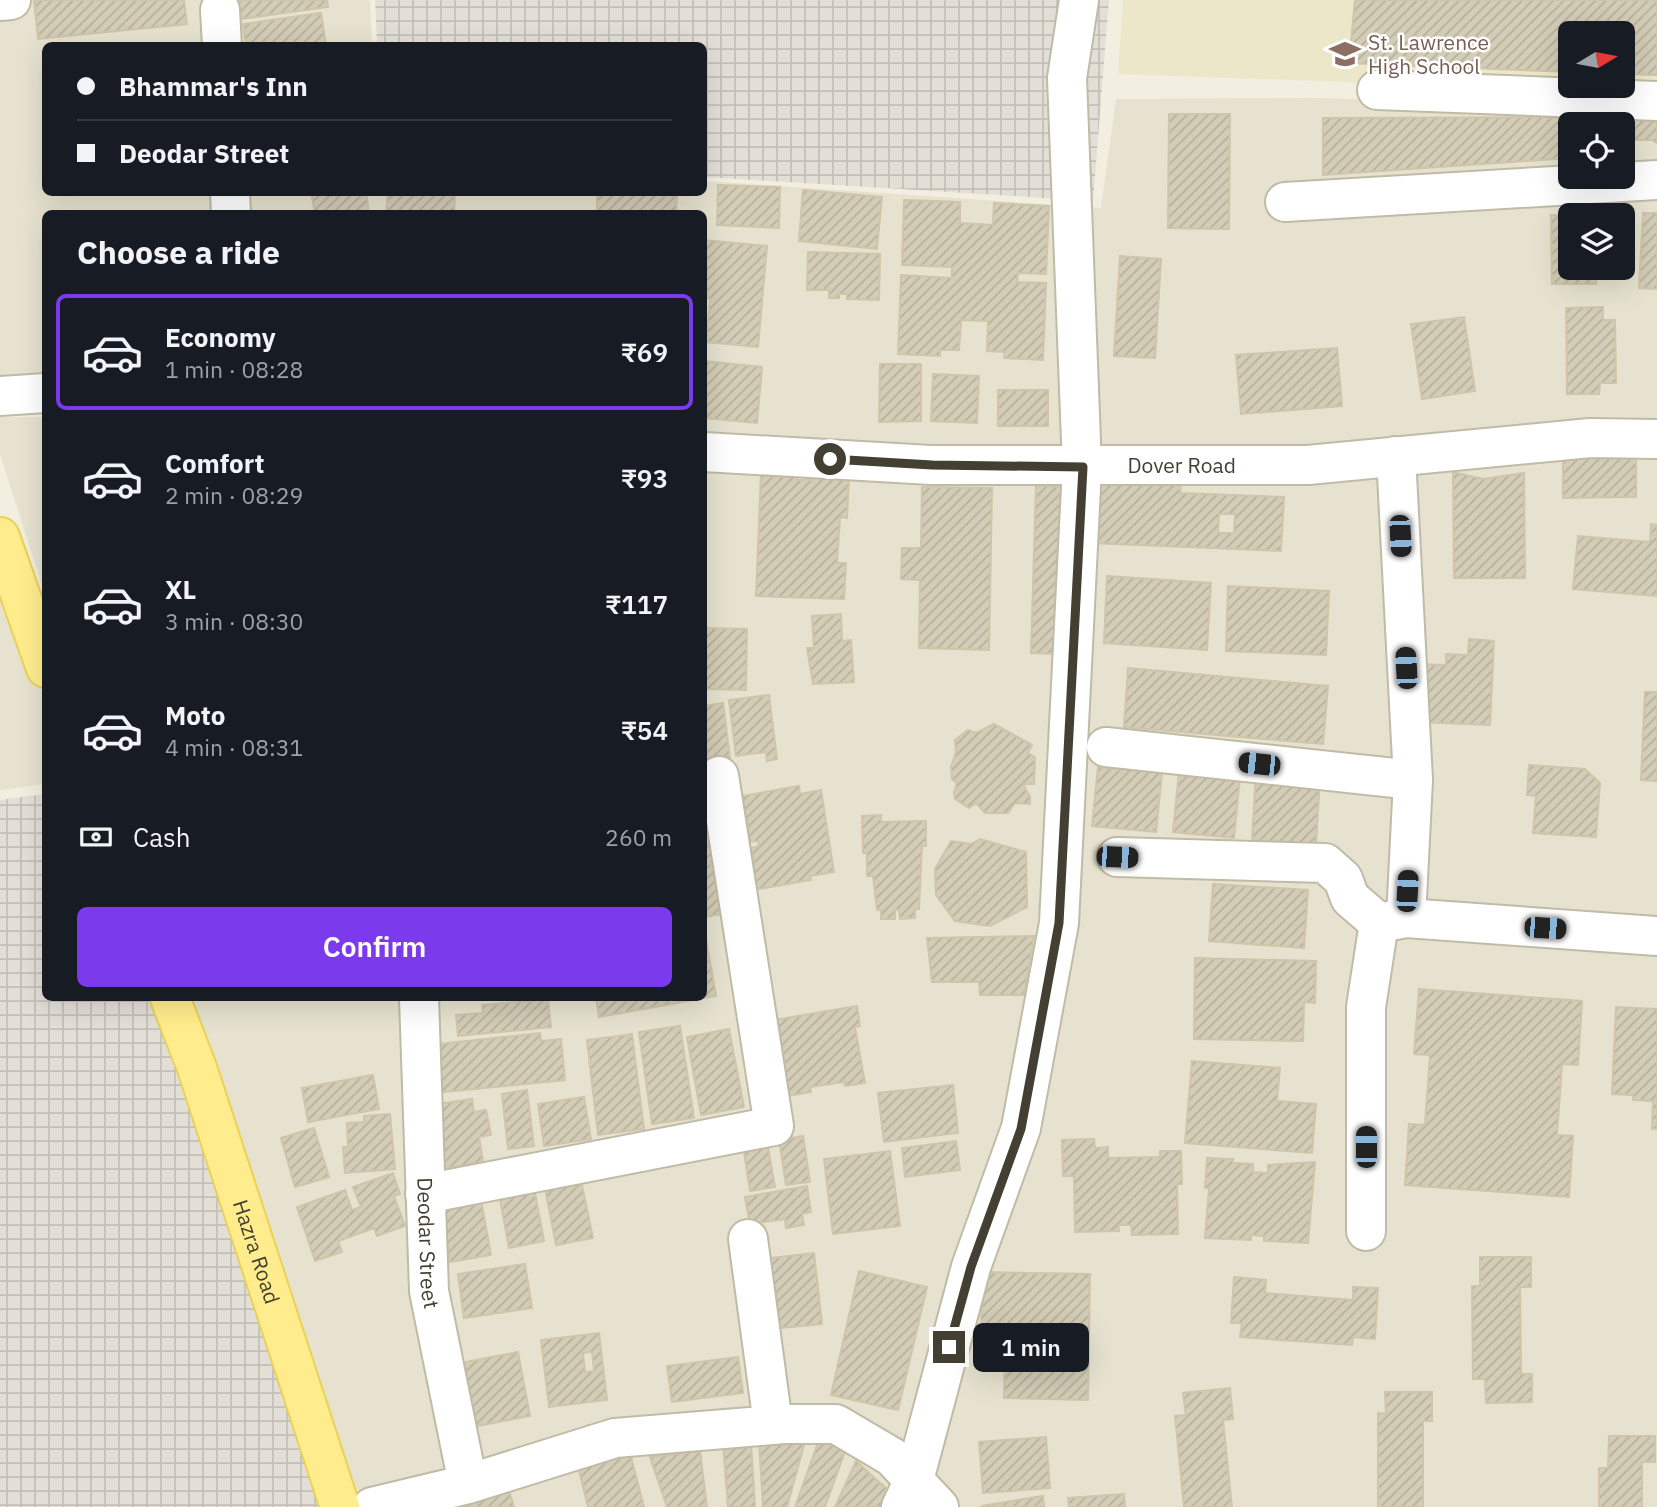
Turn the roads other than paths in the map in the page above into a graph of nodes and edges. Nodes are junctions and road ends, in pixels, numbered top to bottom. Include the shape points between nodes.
1 (12, 0) edge
2 (1079, 0) edge
3 (0, 1) edge
4 (1377, 90) dead end
5 (1657, 101) edge
6 (1657, 180) edge
7 (1285, 202) dead end
8 (42, 393) edge
9 (0, 396) edge
10 (1657, 439) edge
11 (707, 452) edge
12 (1396, 456) junction
13 (1083, 467) junction
14 (0, 537) edge
15 (42, 657) edge
16 (1106, 747) dead end
17 (719, 776) dead end
18 (1413, 780) junction
19 (1117, 857) dead end
20 (1392, 921) junction
21 (1657, 936) edge
22 (171, 1001) edge
23 (419, 1001) edge
24 (425, 1194) junction
25 (1366, 1231) dead end
26 (748, 1240) dead end
27 (774, 1424) junction
28 (468, 1484) junction
29 (918, 1498) edge
30 (340, 1507) edge
31 (372, 1507) edge

1 - 3 street
2 - 13 street via 1068,78
4 - 5 street
6 - 7 street
8 - 9 street
10 - 12 street, Dover Road via 1590,438
11 - 13 street, Dover Road via 932,465
12 - 13 street, Dover Road via 1308,465
12 - 18 street
13 - 29 street via 1059,923 1021,1129 971,1267
14 - 15 main road
16 - 18 street
17 - 24 street via 774,1126
18 - 20 street
19 - 20 street via 1325,863 1343,878 1350,898
20 - 21 street
20 - 25 street via 1366,1007
22 - 30 main road, Hazra Road
23 - 24 street, Deodar Street
24 - 28 street, Deodar Street via 429,1292
26 - 27 street
27 - 28 street via 615,1438
27 - 29 street via 836,1424 892,1457
28 - 31 street

